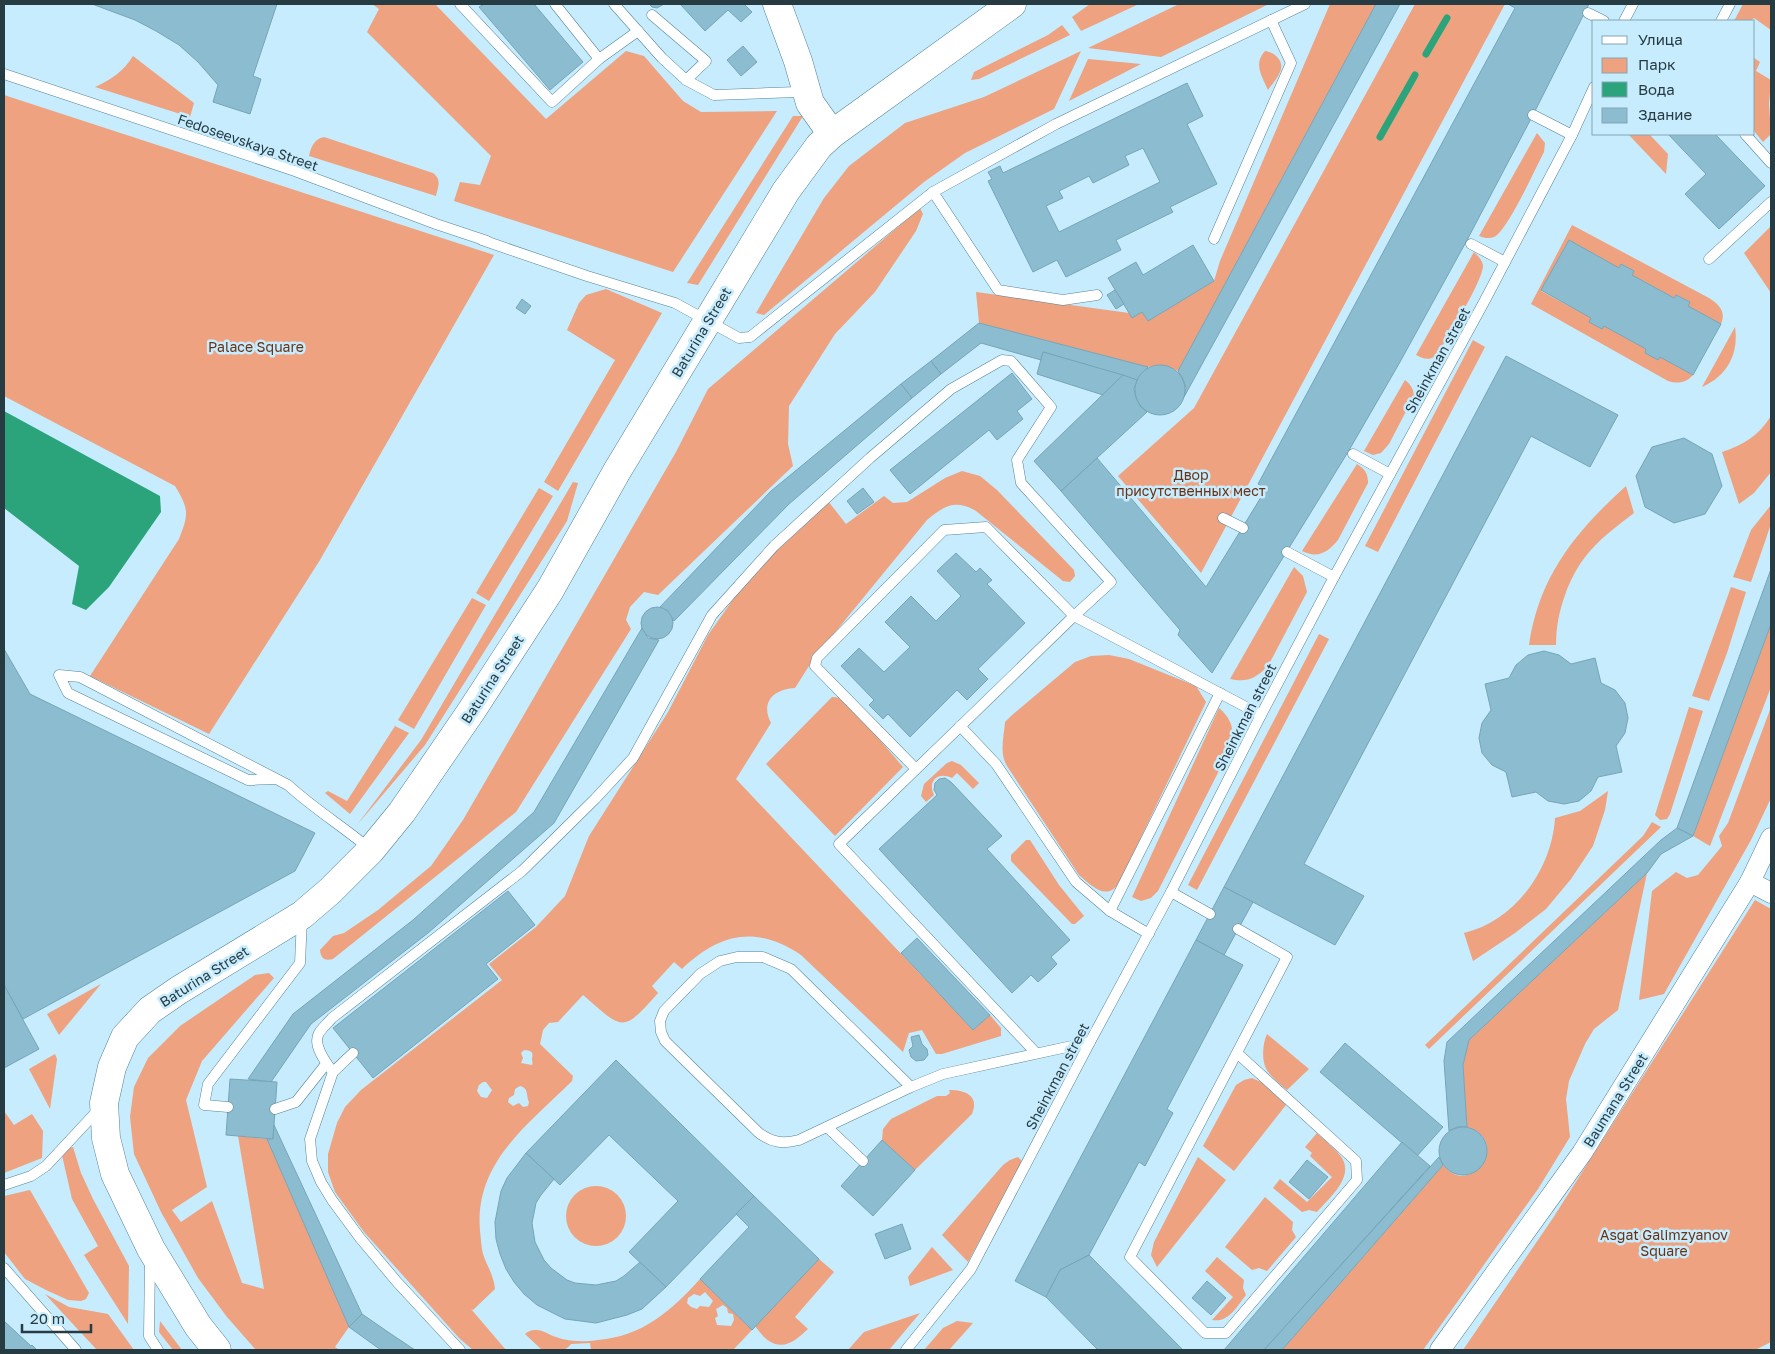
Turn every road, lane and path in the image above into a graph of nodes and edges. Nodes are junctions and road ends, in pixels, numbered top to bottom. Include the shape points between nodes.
1 (460, 4) edge
2 (555, 4) edge
3 (614, 4) edge
4 (777, 4) edge
5 (1012, 4) edge
6 (1304, 4) edge
7 (1633, 4) edge
8 (1730, 4) edge
9 (1588, 13) dead end
10 (652, 15) dead end
11 (1272, 20) junction
12 (1602, 20) edge
13 (1625, 20) edge
14 (1722, 20) edge
15 (638, 31) junction
16 (599, 58) junction
17 (4, 74) edge
18 (686, 80) junction
19 (797, 92) dead end
20 (1592, 92) edge
21 (1533, 115) dead end
22 (832, 134) junction
23 (1572, 135) junction
24 (1746, 135) edge
25 (1771, 163) edge
26 (934, 192) junction
27 (1771, 202) edge
28 (1214, 239) dead end
29 (1470, 244) dead end
30 (1709, 259) dead end
31 (1505, 262) junction
32 (1097, 295) dead end
33 (708, 320) junction
34 (1353, 454) dead end
35 (1390, 474) junction
36 (1223, 518) dead end
37 (1243, 528) dead end
38 (1287, 552) dead end
39 (1334, 577) junction
40 (1074, 616) junction
41 (1220, 693) junction
42 (1261, 715) junction
43 (960, 726) junction
44 (915, 768) junction
45 (274, 779) junction
46 (1771, 838) edge
47 (372, 850) junction
48 (1750, 882) junction
49 (1171, 892) junction
50 (1771, 893) edge
51 (1110, 910) junction
52 (1210, 914) dead end
53 (302, 915) junction
54 (1238, 929) dead end
55 (1149, 934) junction
56 (1090, 1042) junction
57 (353, 1053) dead end
58 (1036, 1053) junction
59 (1237, 1053) junction
60 (330, 1068) junction
61 (911, 1086) junction
62 (104, 1103) junction
63 (228, 1107) dead end
64 (275, 1109) dead end
65 (827, 1127) junction
66 (863, 1162) dead end
67 (4, 1185) edge
68 (151, 1250) junction
69 (4, 1268) edge
70 (76, 1350) edge
71 (158, 1350) edge
72 (217, 1350) edge
73 (460, 1350) edge
74 (906, 1350) edge
75 (1440, 1350) edge

1 - 16 lane via 552,102
2 - 16 lane
3 - 15 lane
4 - 22 main road via 810,103
5 - 22 main road, Baturina Street
6 - 11 lane, Fedoseevskaya Street
7 - 13 lane
8 - 14 lane
9 - 12 lane
10 - 18 lane via 706,61
11 - 26 lane, Fedoseevskaya Street via 1056,124
11 - 28 lane via 1291,62
15 - 16 lane
15 - 18 lane
17 - 33 lane, Fedoseevskaya Street via 296,171 530,257 675,302
18 - 19 lane via 714,95
20 - 23 lane, Sheinkman street
21 - 23 lane
22 - 33 main road, Baturina Street via 819,146 786,191
23 - 31 lane, Sheinkman street
24 - 25 lane
26 - 32 lane via 998,290 1063,300
26 - 33 lane, Fedoseevskaya Street via 750,337 739,338
27 - 30 lane
29 - 31 lane
31 - 35 lane, Sheinkman street
33 - 47 main road, Baturina Street via 550,590 472,710
34 - 35 lane
35 - 39 lane, Sheinkman street
36 - 37 lane
38 - 39 lane
39 - 42 lane, Sheinkman street
40 - 41 lane
40 - 43 lane
40 - 44 lane via 986,527 944,530 817,658 815,666
40 - 60 lane via 1110,582 1022,483 1017,460 1051,407 1012,360 1002,360 951,390 870,458 774,546 712,616 633,758 595,799 522,871 332,1018 318,1034 317,1046
41 - 42 lane
41 - 51 lane
42 - 49 lane, Sheinkman street
43 - 44 lane
43 - 51 lane via 996,764 1076,882
44 - 58 lane via 839,844
45 - 45 lane via 80,677 60,675 68,693 248,780
45 - 47 lane via 288,785
46 - 48 street, Baumana Street
47 - 53 main road, Baturina Street
48 - 50 street
48 - 75 street, Baumana Street via 1582,1153
49 - 52 lane
49 - 55 lane, Sheinkman street
51 - 55 lane
53 - 62 main road, Baturina Street via 150,1010 125,1037 112,1067
53 - 63 lane via 300,963 208,1084 204,1105
54 - 59 lane via 1287,957
55 - 56 lane, Sheinkman street
56 - 58 lane
56 - 74 lane, Sheinkman street via 971,1268
57 - 60 lane
58 - 61 lane via 943,1074
59 - 59 lane via 1356,1161 1357,1180 1226,1333 1205,1333 1130,1257
60 - 64 lane via 296,1102
60 - 73 lane via 310,1139 312,1161 321,1182 360,1238
61 - 65 lane
61 - 65 lane via 791,969 763,956 720,961 700,974 664,1011 660,1021 665,1041 759,1133 776,1143 788,1143
62 - 67 lane via 46,1166 31,1176
62 - 68 main road, Baturina Street via 106,1138 115,1174
65 - 66 lane
68 - 71 lane via 149,1336
68 - 72 main road, Baturina Street via 198,1326
69 - 70 lane

